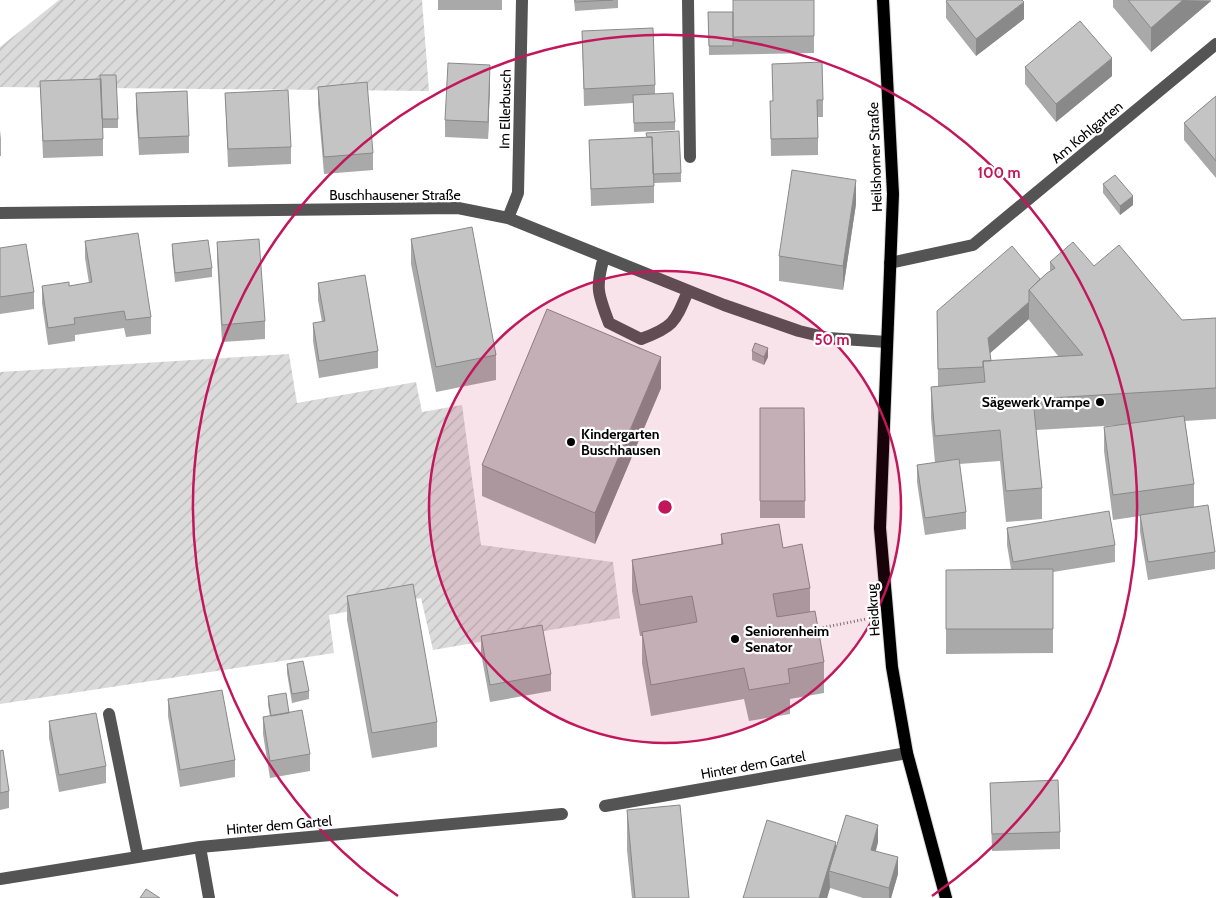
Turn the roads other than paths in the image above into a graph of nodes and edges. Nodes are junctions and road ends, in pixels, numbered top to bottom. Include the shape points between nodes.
1 (522, 0) edge
2 (688, 0) edge
3 (883, 0) edge
4 (1216, 44) edge
5 (690, 157) dead end
6 (0, 213) edge
7 (508, 218) junction
8 (604, 257) junction
9 (890, 263) junction
10 (688, 291) junction
11 (888, 314) joint
12 (887, 342) junction
13 (109, 714) dead end
14 (907, 753) junction
15 (605, 806) dead end
16 (562, 814) dead end
17 (200, 847) junction
18 (138, 857) junction
19 (0, 879) edge
20 (209, 898) edge
21 (946, 898) edge

1 - 7 street, Im Ellerbusch via 518,193
2 - 5 street
3 - 9 main road, Heilshorner Straße via 893,177
4 - 9 street, Am Kohlgarten via 973,245
6 - 7 street, Buschhausener Straße via 458,208
7 - 8 street, Buschhausener Straße
8 - 10 street, Buschhausener Straße
8 - 10 street via 598,293 609,322 641,339 676,320
9 - 11 main road, Heilshorner Straße
10 - 12 street, Buschhausener Straße via 799,332 828,338
11 - 12 main road, Heidkrug
12 - 14 main road, Heidkrug via 880,528 892,667
13 - 18 street
14 - 15 street, Hinter dem Gartel
14 - 21 main road, Heidkrug
16 - 17 street, Hinter dem Gartel
17 - 18 street, Hinter dem Gartel
17 - 20 street
18 - 19 street, Hinter dem Gartel

